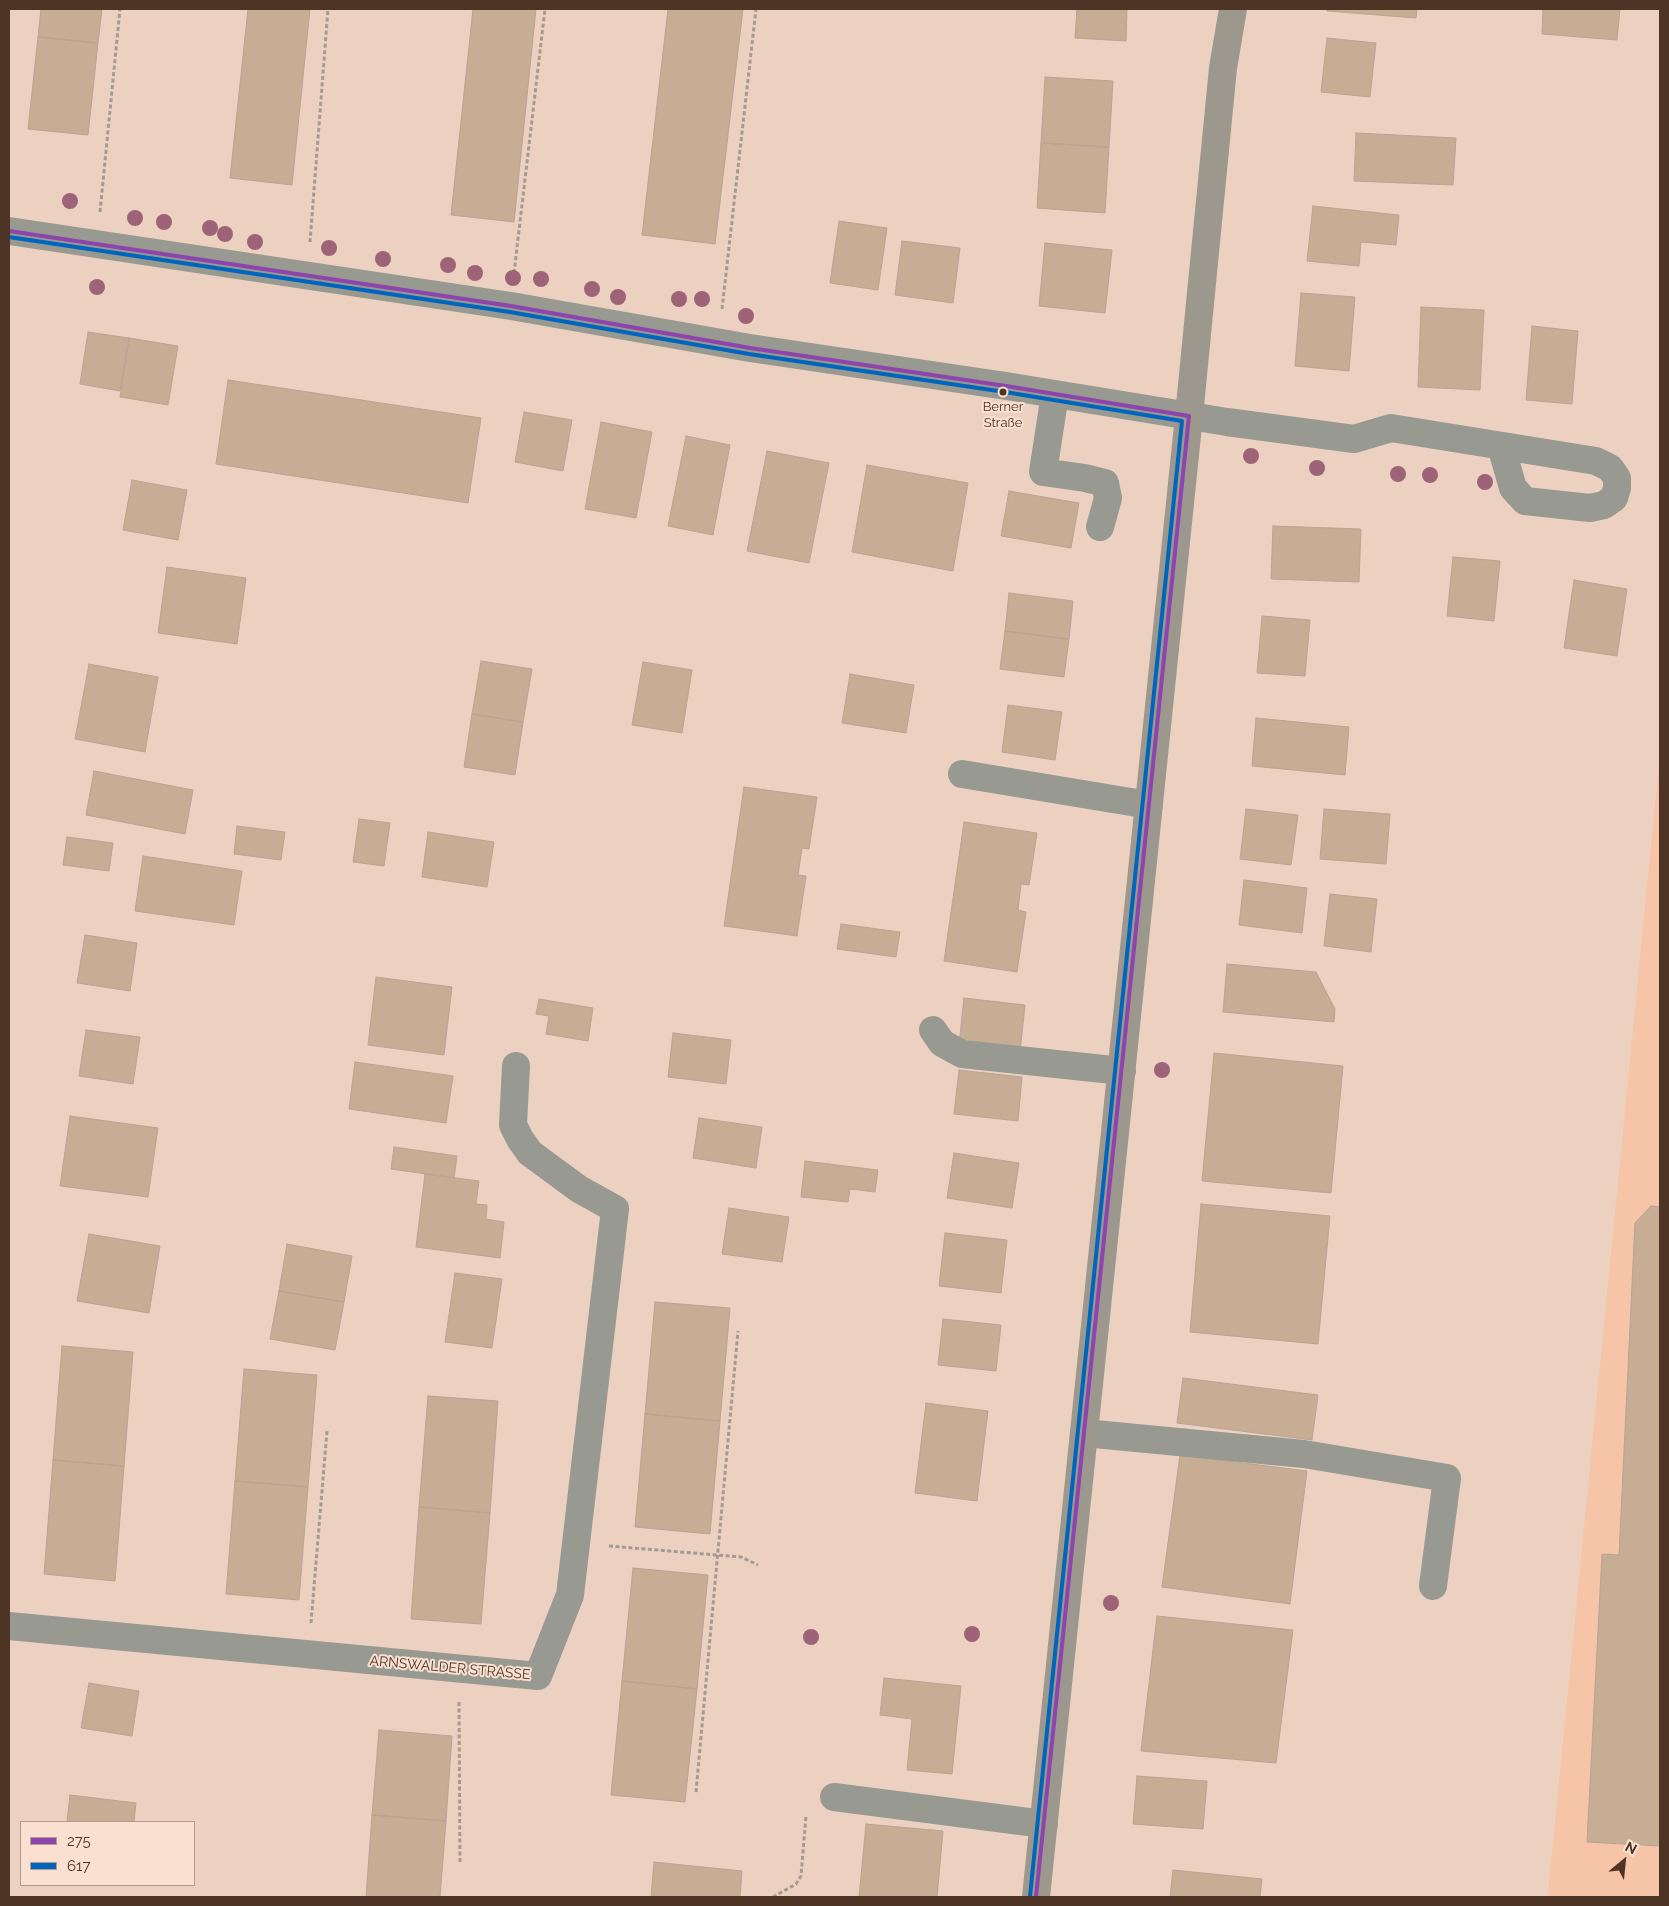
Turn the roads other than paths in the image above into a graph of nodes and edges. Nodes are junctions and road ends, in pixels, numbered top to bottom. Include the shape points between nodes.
1 (1233, 9) edge
2 (9, 231) edge
3 (1055, 394) junction
4 (1190, 416) junction
5 (1501, 446) dead end
6 (1100, 528) dead end
7 (962, 774) dead end
8 (1149, 805) junction
9 (934, 1030) dead end
10 (516, 1066) dead end
11 (1122, 1071) junction
12 (1084, 1433) junction
13 (1433, 1586) dead end
14 (9, 1626) edge
15 (834, 1797) dead end
16 (1044, 1824) junction
17 (1036, 1897) edge

1 - 4 main road via 1223,68
2 - 3 street via 510,306
3 - 4 street
3 - 6 street via 1043,472 1105,483 1108,498
4 - 5 street via 1354,440 1391,428
4 - 8 main road
7 - 8 street
8 - 11 main road
9 - 11 street via 942,1043 962,1054
10 - 14 street, ARNSWALDER STRASSE via 513,1125 520,1139 530,1152 579,1189 615,1209 570,1595 538,1676
11 - 12 main road
12 - 13 street via 1304,1454 1447,1478
12 - 16 main road
15 - 16 street
16 - 17 main road

